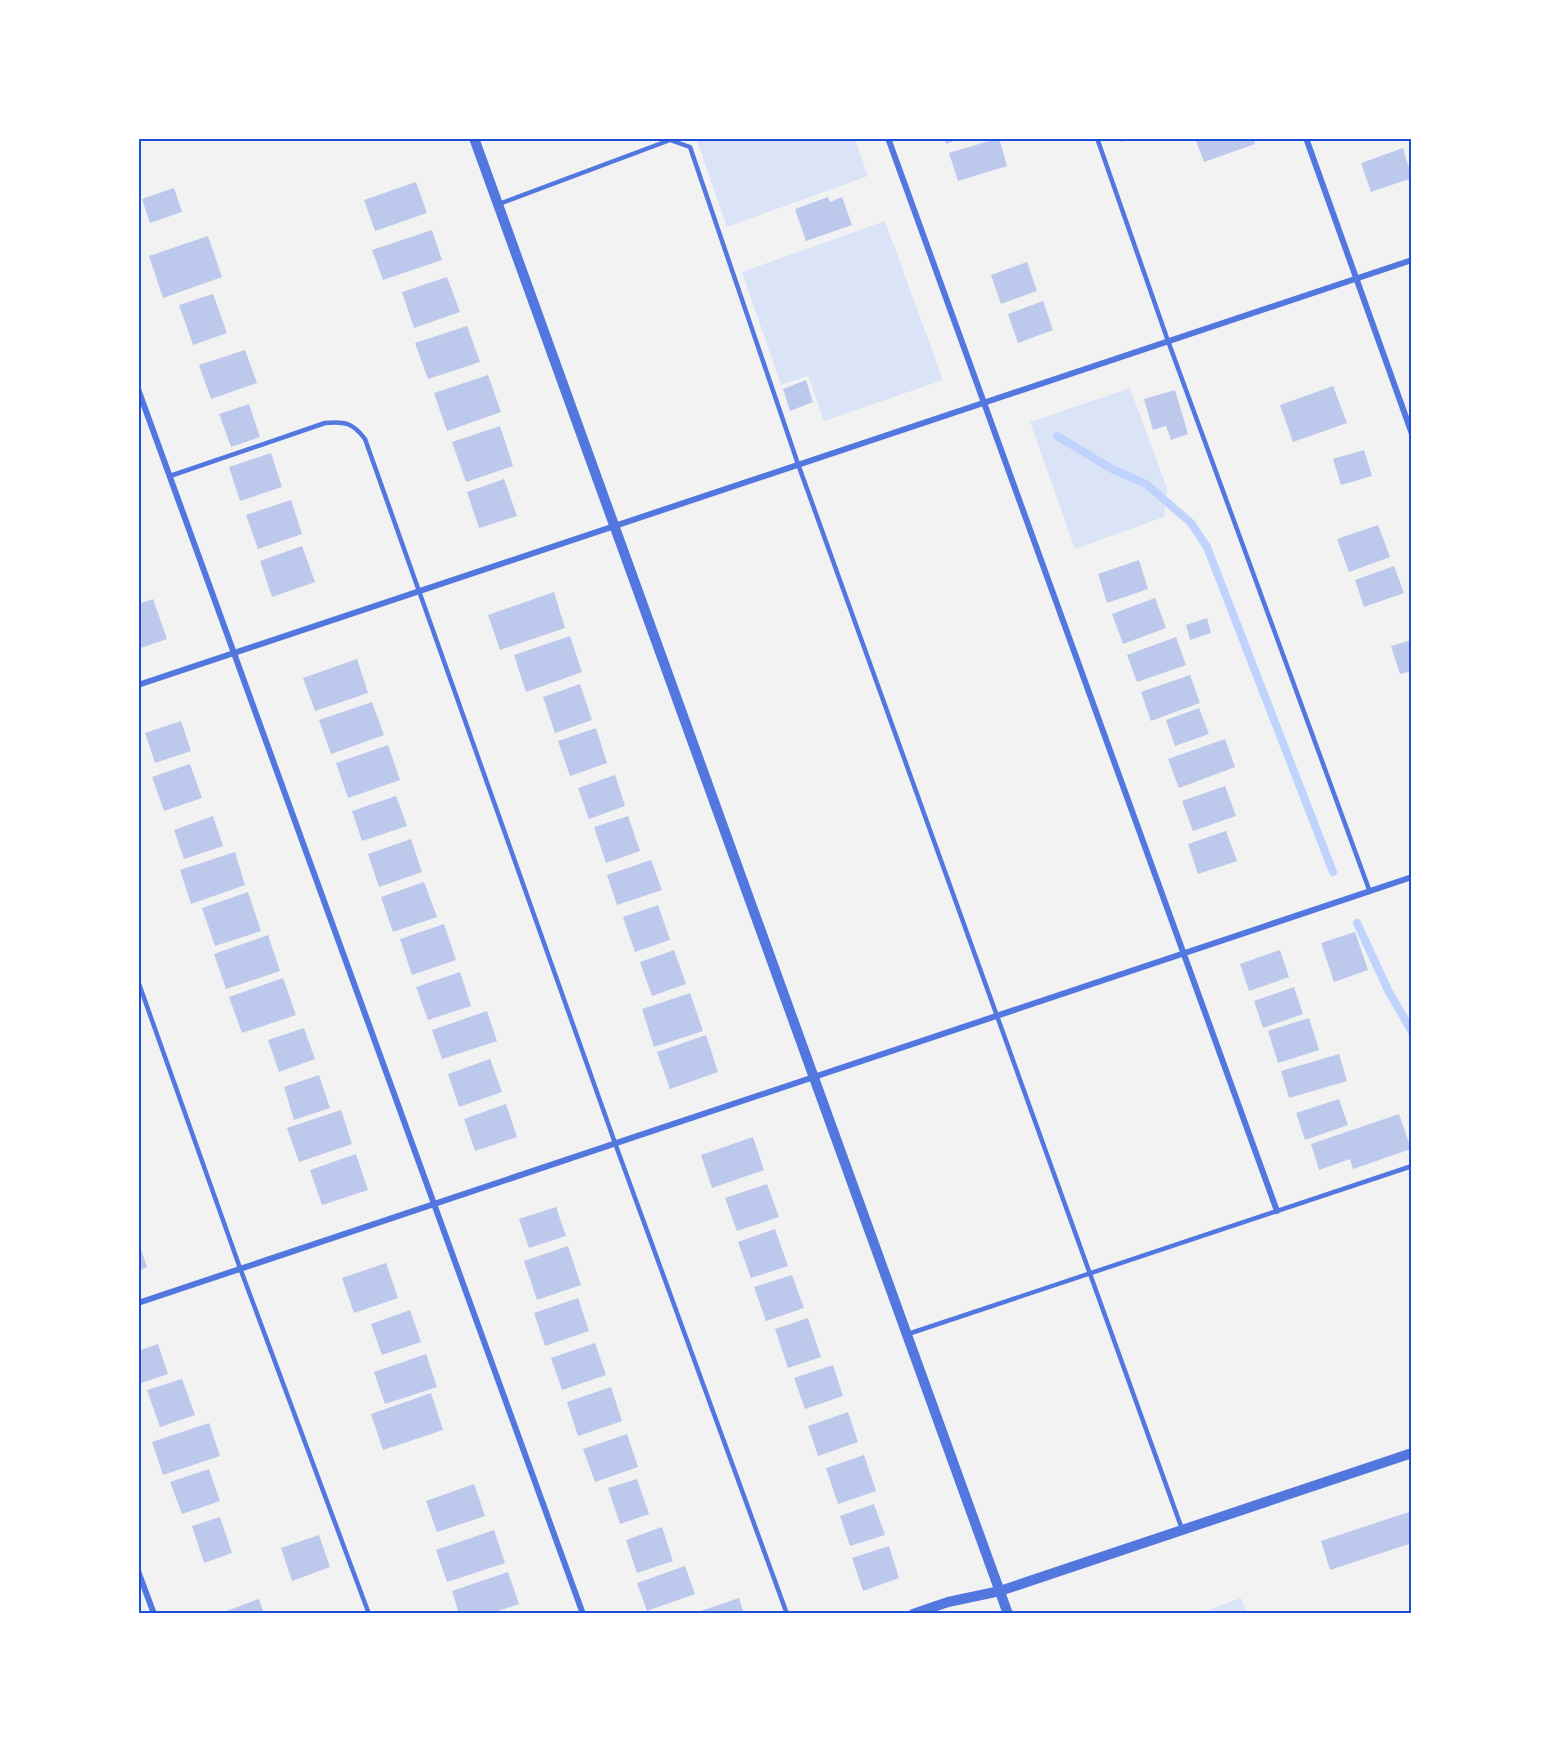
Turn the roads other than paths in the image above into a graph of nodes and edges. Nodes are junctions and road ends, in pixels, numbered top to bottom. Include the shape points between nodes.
1 (474, 138) edge
2 (888, 138) edge
3 (1097, 138) edge
4 (1305, 138) edge
5 (499, 204) junction
6 (1412, 260) edge
7 (1356, 278) junction
8 (1168, 341) junction
9 (138, 389) edge
10 (985, 402) junction
11 (1412, 434) edge
12 (798, 464) junction
13 (170, 476) junction
14 (614, 525) junction
15 (419, 589) junction
16 (233, 653) junction
17 (138, 685) edge
18 (1412, 878) edge
19 (1370, 892) junction
20 (1185, 952) junction
21 (138, 981) edge
22 (997, 1015) junction
23 (812, 1077) junction
24 (615, 1143) junction
25 (1412, 1166) edge
26 (435, 1204) junction
27 (1277, 1211) junction
28 (240, 1268) junction
29 (1091, 1274) junction
30 (138, 1303) edge
31 (907, 1335) junction
32 (1412, 1452) edge
33 (1182, 1529) junction
34 (138, 1571) edge
35 (1000, 1591) junction
36 (154, 1614) edge
37 (369, 1614) edge
38 (584, 1614) edge
39 (787, 1614) edge
40 (913, 1614) edge
41 (1008, 1614) edge

1 - 5 street
2 - 10 street
3 - 8 lane
4 - 7 street
5 - 12 lane via 670,140 690,147
5 - 14 street
6 - 7 street
7 - 8 street
7 - 11 street
8 - 10 street
8 - 19 lane
9 - 13 street
10 - 12 street
10 - 20 street
12 - 14 street
12 - 22 lane
13 - 15 lane via 325,423 354,425 365,439
13 - 16 street
14 - 15 street
14 - 23 street
15 - 16 street
15 - 24 lane
16 - 17 street
16 - 26 street
18 - 19 street
19 - 20 street
20 - 22 street
20 - 27 street
21 - 28 lane
22 - 23 street
22 - 29 lane
23 - 24 street
23 - 31 street
24 - 26 street
24 - 39 lane
25 - 27 lane
26 - 28 street
26 - 38 street
27 - 29 lane
28 - 30 street
28 - 37 lane
29 - 31 lane
29 - 33 lane
31 - 35 street
32 - 33 street
33 - 35 street
34 - 36 street
35 - 40 street
35 - 41 street

